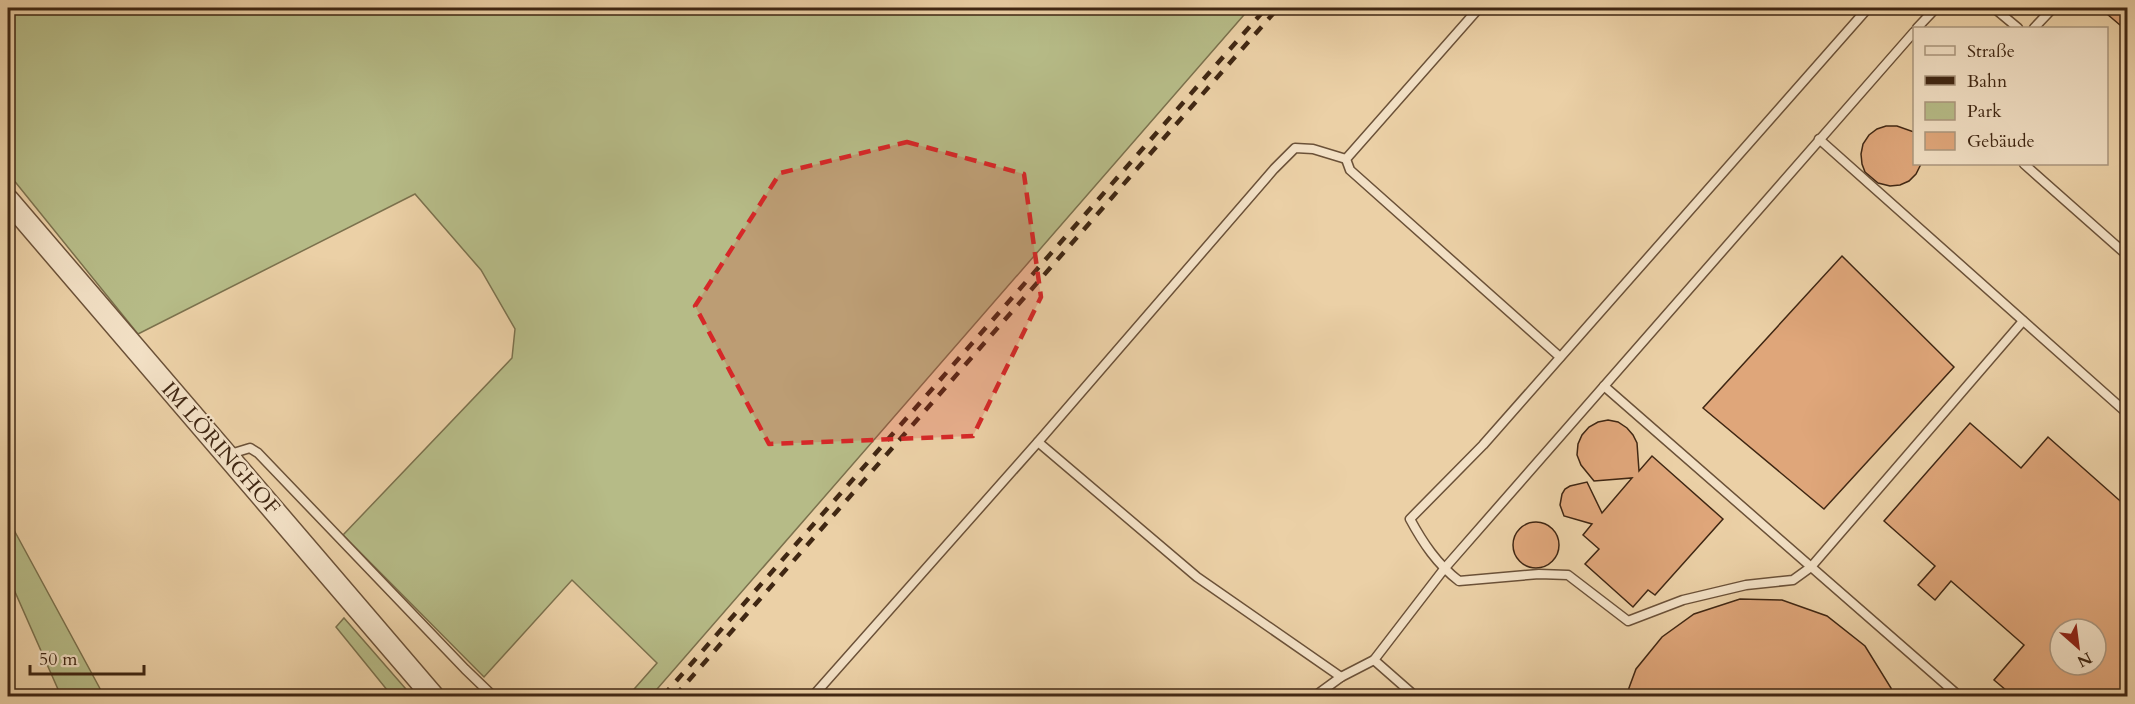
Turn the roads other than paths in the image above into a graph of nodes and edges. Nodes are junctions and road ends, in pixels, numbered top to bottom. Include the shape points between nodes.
1 (1479, 8) edge
2 (1868, 8) edge
3 (1936, 8) edge
4 (1994, 8) edge
5 (2054, 8) edge
6 (1919, 27) edge
7 (2018, 27) edge
8 (2035, 27) edge
9 (1913, 33) edge
10 (1819, 139) junction
11 (1346, 159) junction
12 (2025, 165) edge
13 (8, 200) edge
14 (2127, 256) edge
15 (2023, 321) junction
16 (1560, 357) junction
17 (1604, 386) junction
18 (2127, 414) edge
19 (1038, 442) junction
20 (226, 455) junction
21 (1810, 567) junction
22 (1444, 569) junction
23 (1374, 660) junction
24 (1341, 677) junction
25 (434, 696) edge
26 (493, 696) edge
27 (813, 696) edge
28 (1315, 696) edge
29 (1415, 696) edge
30 (1959, 696) edge

1 - 11 lane
2 - 16 lane
3 - 6 lane
4 - 7 lane
5 - 8 lane
9 - 10 lane
10 - 15 lane
10 - 17 lane
11 - 16 lane via 1350,170
11 - 19 lane via 1295,148
12 - 14 lane
13 - 20 street, IM LÖRINGHOF
15 - 18 lane
15 - 21 lane
16 - 22 lane via 1484,445 1410,519
17 - 21 lane
17 - 22 lane
19 - 24 lane via 1197,577
19 - 27 lane
20 - 25 street, IM LÖRINGHOF
20 - 26 lane via 250,448 258,453
21 - 22 lane via 1793,580 1746,585 1683,600 1628,621 1568,575 1459,581
21 - 30 lane
22 - 23 lane
23 - 24 lane
23 - 29 lane
24 - 28 lane

